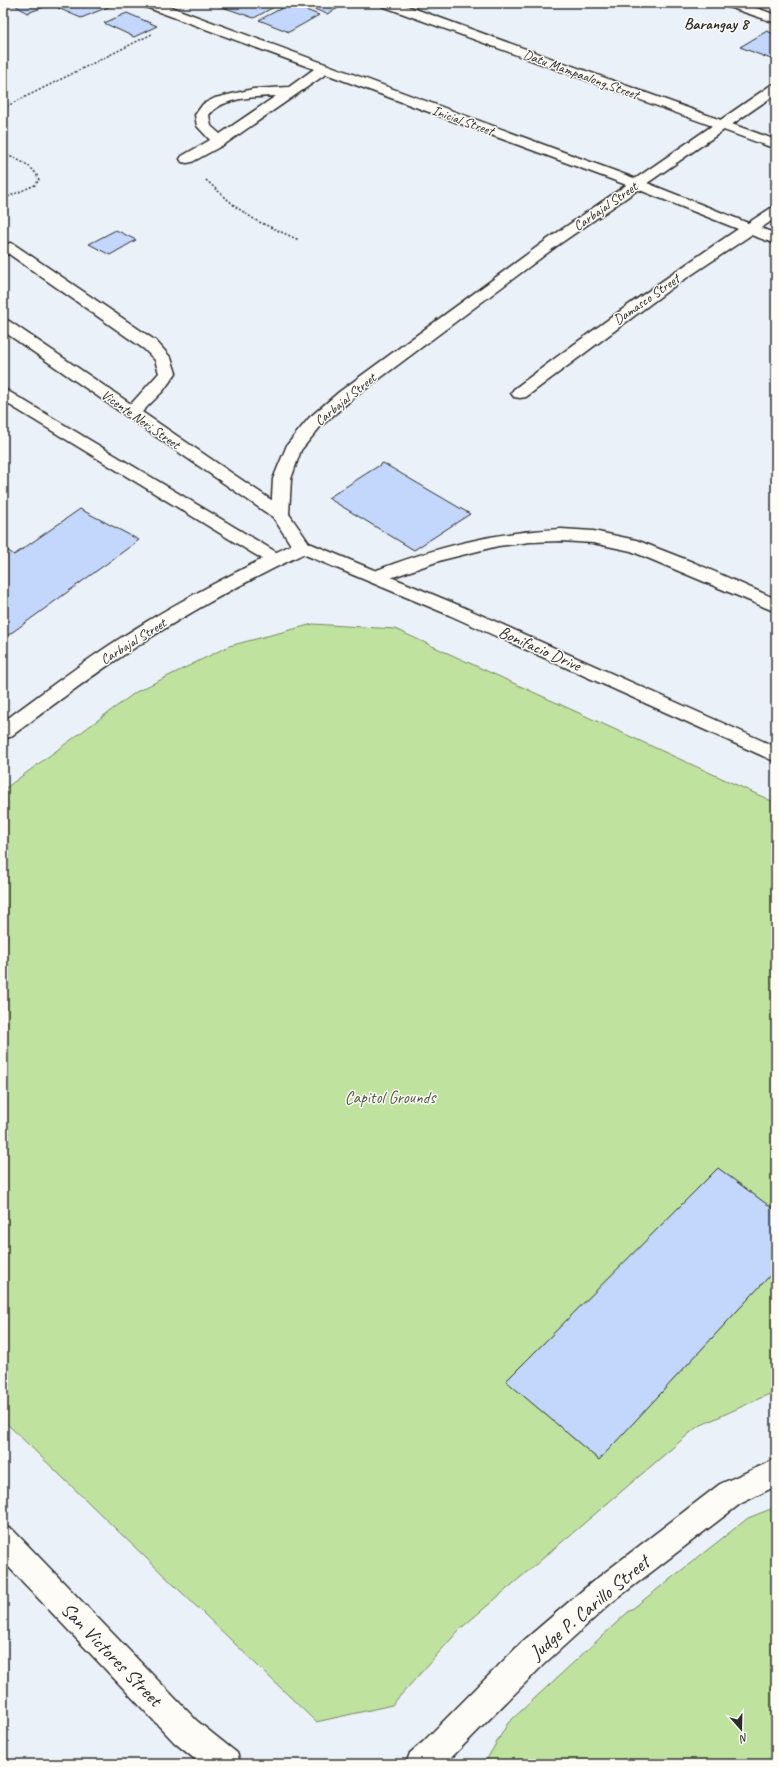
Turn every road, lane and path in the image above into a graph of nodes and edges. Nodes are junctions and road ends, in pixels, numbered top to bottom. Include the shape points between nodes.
1 (148, 3) edge
2 (386, 3) edge
3 (731, 3) edge
4 (185, 18) junction
5 (776, 19) edge
6 (324, 69) junction
7 (776, 88) edge
8 (292, 91) junction
9 (3, 108) edge
10 (722, 125) junction
11 (220, 141) junction
12 (776, 145) edge
13 (3, 154) edge
14 (187, 159) joint
15 (637, 184) junction
16 (3, 199) edge
17 (776, 211) edge
18 (750, 229) junction
19 (299, 240) dead end
20 (776, 240) edge
21 (3, 251) edge
22 (3, 324) edge
23 (520, 393) dead end
24 (6, 399) edge
25 (132, 412) junction
26 (280, 514) junction
27 (302, 546) junction
28 (275, 559) junction
29 (376, 577) junction
30 (776, 606) edge
31 (3, 732) edge
32 (776, 755) edge
33 (776, 1472) edge
34 (3, 1540) edge
35 (226, 1764) edge
36 (420, 1764) edge

1 - 4 street, Inicial Street
2 - 10 street, Datu Mampaalong Street
3 - 5 street
4 - 6 street, Inicial Street
4 - 9 path
6 - 8 street
6 - 15 street, Inicial Street
7 - 10 street, Carbajal Street
8 - 11 street
8 - 11 street via 245,94 212,105 204,111 201,118 204,127
10 - 12 street, Datu Mampaalong Street
10 - 15 street, Carbajal Street
11 - 14 street
13 - 16 path via 31,167 38,174 39,180 36,185
14 - 19 path via 236,207 257,221
15 - 18 street, Inicial Street
15 - 26 street, Carbajal Street via 423,337 314,422 293,449 282,479
17 - 18 street, Damasco Street
18 - 20 street, Inicial Street
18 - 23 street, Damasco Street via 667,284
21 - 25 street via 10,248 150,345 163,358 168,373
22 - 25 street, Vicente Neri Street
24 - 28 lane
25 - 26 street, Vicente Neri Street
26 - 27 street
27 - 28 street, Carbajal Street
27 - 29 street, Bonifacio Drive
28 - 31 street, Carbajal Street via 204,597 106,657
29 - 30 street via 460,548 524,536 579,536 625,543 679,563
29 - 32 street, Bonifacio Drive via 456,610
33 - 36 street, Judge P. Carillo Street via 730,1494 601,1593 532,1654
34 - 35 street, San Victores Street via 186,1732

